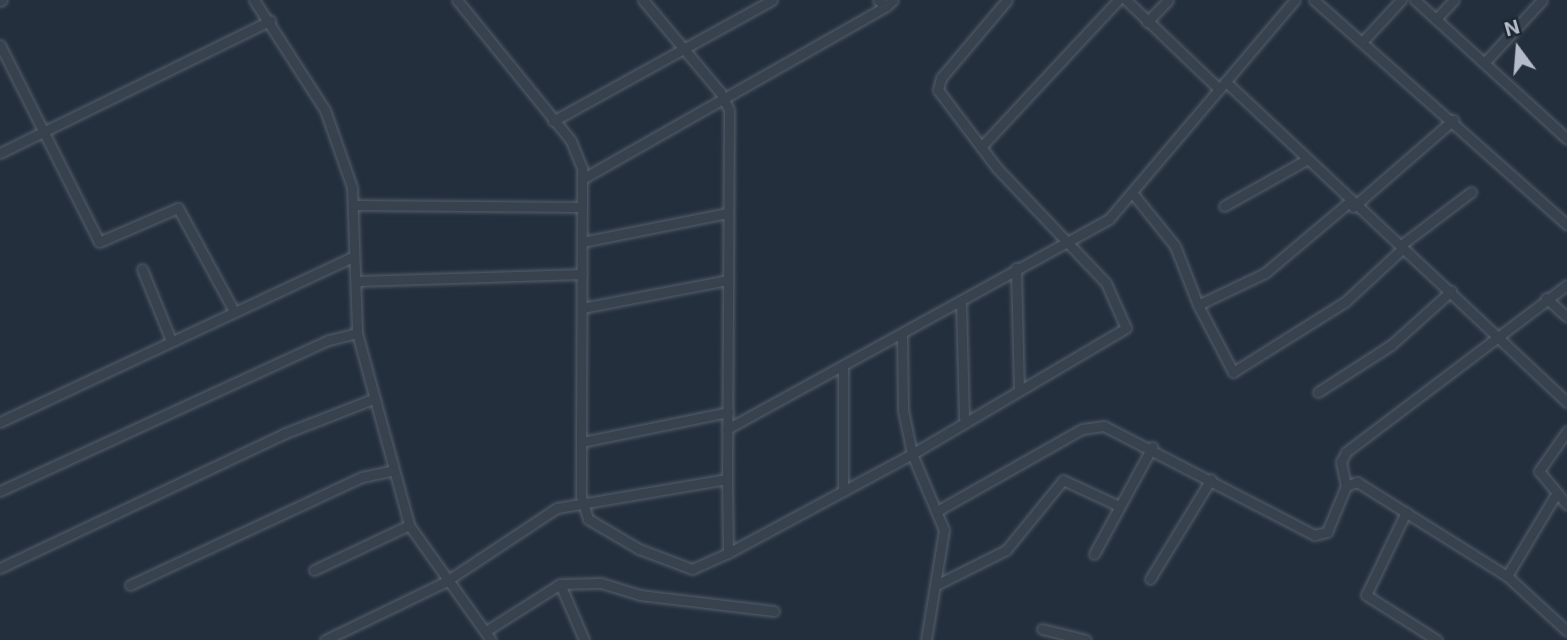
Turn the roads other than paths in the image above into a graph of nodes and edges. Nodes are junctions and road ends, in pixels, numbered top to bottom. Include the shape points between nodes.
1 (254, 0) edge
2 (457, 0) edge
3 (643, 0) edge
4 (772, 0) edge
5 (1007, 0) edge
6 (1118, 0) edge
7 (1126, 0) edge
8 (1168, 0) edge
9 (1294, 0) edge
10 (1314, 0) edge
11 (1401, 0) edge
12 (1415, 0) edge
13 (1454, 0) edge
14 (1542, 0) edge
15 (886, 2) edge
16 (1436, 19) junction
17 (270, 21) junction
18 (1147, 22) junction
19 (1363, 41) junction
20 (0, 45) edge
21 (683, 48) junction
22 (1485, 62) junction
23 (1223, 85) junction
24 (726, 101) junction
25 (1453, 120) junction
26 (553, 121) junction
27 (45, 133) junction
28 (1567, 139) edge
29 (981, 147) junction
30 (0, 153) edge
31 (1306, 160) junction
32 (582, 178) junction
33 (1471, 192) dead end
34 (1134, 195) junction
35 (354, 205) junction
36 (1351, 205) junction
37 (1224, 206) dead end
38 (582, 207) junction
39 (727, 213) junction
40 (1567, 225) edge
41 (582, 242) junction
42 (1070, 243) junction
43 (1402, 246) junction
44 (353, 257) junction
45 (1016, 268) junction
46 (142, 269) dead end
47 (582, 274) junction
48 (728, 280) junction
49 (358, 281) junction
50 (1567, 285) edge
51 (1451, 291) junction
52 (1546, 298) junction
53 (961, 302) junction
54 (1198, 306) junction
55 (582, 308) junction
56 (233, 311) junction
57 (1567, 317) edge
58 (357, 333) junction
59 (902, 336) junction
60 (1498, 336) junction
61 (170, 338) junction
62 (843, 367) junction
63 (1019, 389) junction
64 (1318, 392) dead end
65 (370, 400) junction
66 (1567, 402) edge
67 (728, 412) junction
68 (964, 418) junction
69 (0, 422) edge
70 (727, 429) junction
71 (1567, 431) edge
72 (582, 442) junction
73 (1152, 447) junction
74 (912, 454) junction
75 (391, 471) junction
76 (727, 479) junction
77 (1211, 479) junction
78 (1346, 486) junction
79 (0, 491) edge
80 (843, 491) junction
81 (1556, 494) junction
82 (584, 503) junction
83 (1567, 505) edge
84 (1119, 506) junction
85 (937, 511) junction
86 (1406, 512) junction
87 (409, 525) junction
88 (728, 553) junction
89 (1094, 554) dead end
90 (0, 568) edge
91 (314, 570) dead end
92 (1507, 576) junction
93 (1150, 579) dead end
94 (445, 582) junction
95 (560, 584) junction
96 (938, 584) junction
97 (130, 585) dead end
98 (774, 611) dead end
99 (1042, 629) dead end
100 (1567, 631) edge
101 (488, 636) edge
102 (325, 640) edge
103 (583, 640) edge
104 (926, 640) edge
105 (1086, 640) edge
106 (1437, 640) edge

1 - 17 street
2 - 26 street
3 - 21 street
4 - 21 street
5 - 29 street via 938,82
6 - 29 street
7 - 18 street
8 - 18 street
9 - 23 street
10 - 19 street
11 - 19 street
12 - 16 street
13 - 16 street
14 - 22 street
15 - 24 street
16 - 22 street
17 - 27 street
17 - 35 street via 325,110
18 - 23 street
19 - 25 street
20 - 27 street
21 - 24 street
21 - 26 street
22 - 28 street
23 - 31 street
23 - 34 street
24 - 32 street
24 - 39 street
25 - 36 street
25 - 40 street
26 - 32 street via 571,141
27 - 30 street
27 - 56 street via 99,242 178,208
29 - 42 street
31 - 36 street
31 - 37 street
32 - 38 street
33 - 43 street
34 - 42 street
34 - 54 street via 1175,246
35 - 38 street
35 - 44 street
36 - 43 street
36 - 54 street via 1265,273
38 - 41 street
39 - 41 street
39 - 48 street
41 - 47 street
42 - 45 street
42 - 63 street via 1106,283 1125,314 1126,328
43 - 51 street
43 - 54 street via 1346,302 1237,372
44 - 49 street
44 - 56 street
45 - 53 street
45 - 63 street
46 - 61 street
47 - 49 street
47 - 55 street
48 - 55 street
48 - 67 street
49 - 58 street
50 - 52 street
51 - 60 street
51 - 64 street via 1391,345
52 - 57 street
52 - 60 street
53 - 59 street
53 - 68 street
55 - 72 street
56 - 61 street
58 - 65 street
58 - 79 street via 329,340
59 - 62 street
59 - 74 street via 903,410
60 - 66 street
60 - 78 street via 1346,452 1341,463
61 - 69 street
62 - 70 street
62 - 80 street
63 - 68 street
65 - 75 street
65 - 90 street via 283,433
67 - 70 street
67 - 72 street
68 - 74 street
70 - 76 street
71 - 81 street via 1540,463 1540,477
72 - 82 street
73 - 77 street
73 - 84 street
73 - 85 street via 1104,426 1082,429
74 - 80 street
74 - 85 street
75 - 87 street
75 - 97 street via 362,477
76 - 82 street
76 - 88 street
77 - 78 street via 1321,536
77 - 93 street
78 - 86 street via 1357,482
80 - 88 street
81 - 83 street
81 - 92 street
82 - 88 street via 601,530 685,566 709,565
82 - 94 street via 556,508
84 - 89 street
84 - 96 street via 1063,480 1006,550
85 - 96 street via 944,530
86 - 92 street
86 - 106 street via 1366,595
87 - 91 street
87 - 94 street
92 - 100 street
94 - 101 street
94 - 102 street
95 - 98 street via 601,583 640,595
95 - 101 street
95 - 103 street
96 - 104 street
99 - 105 street

